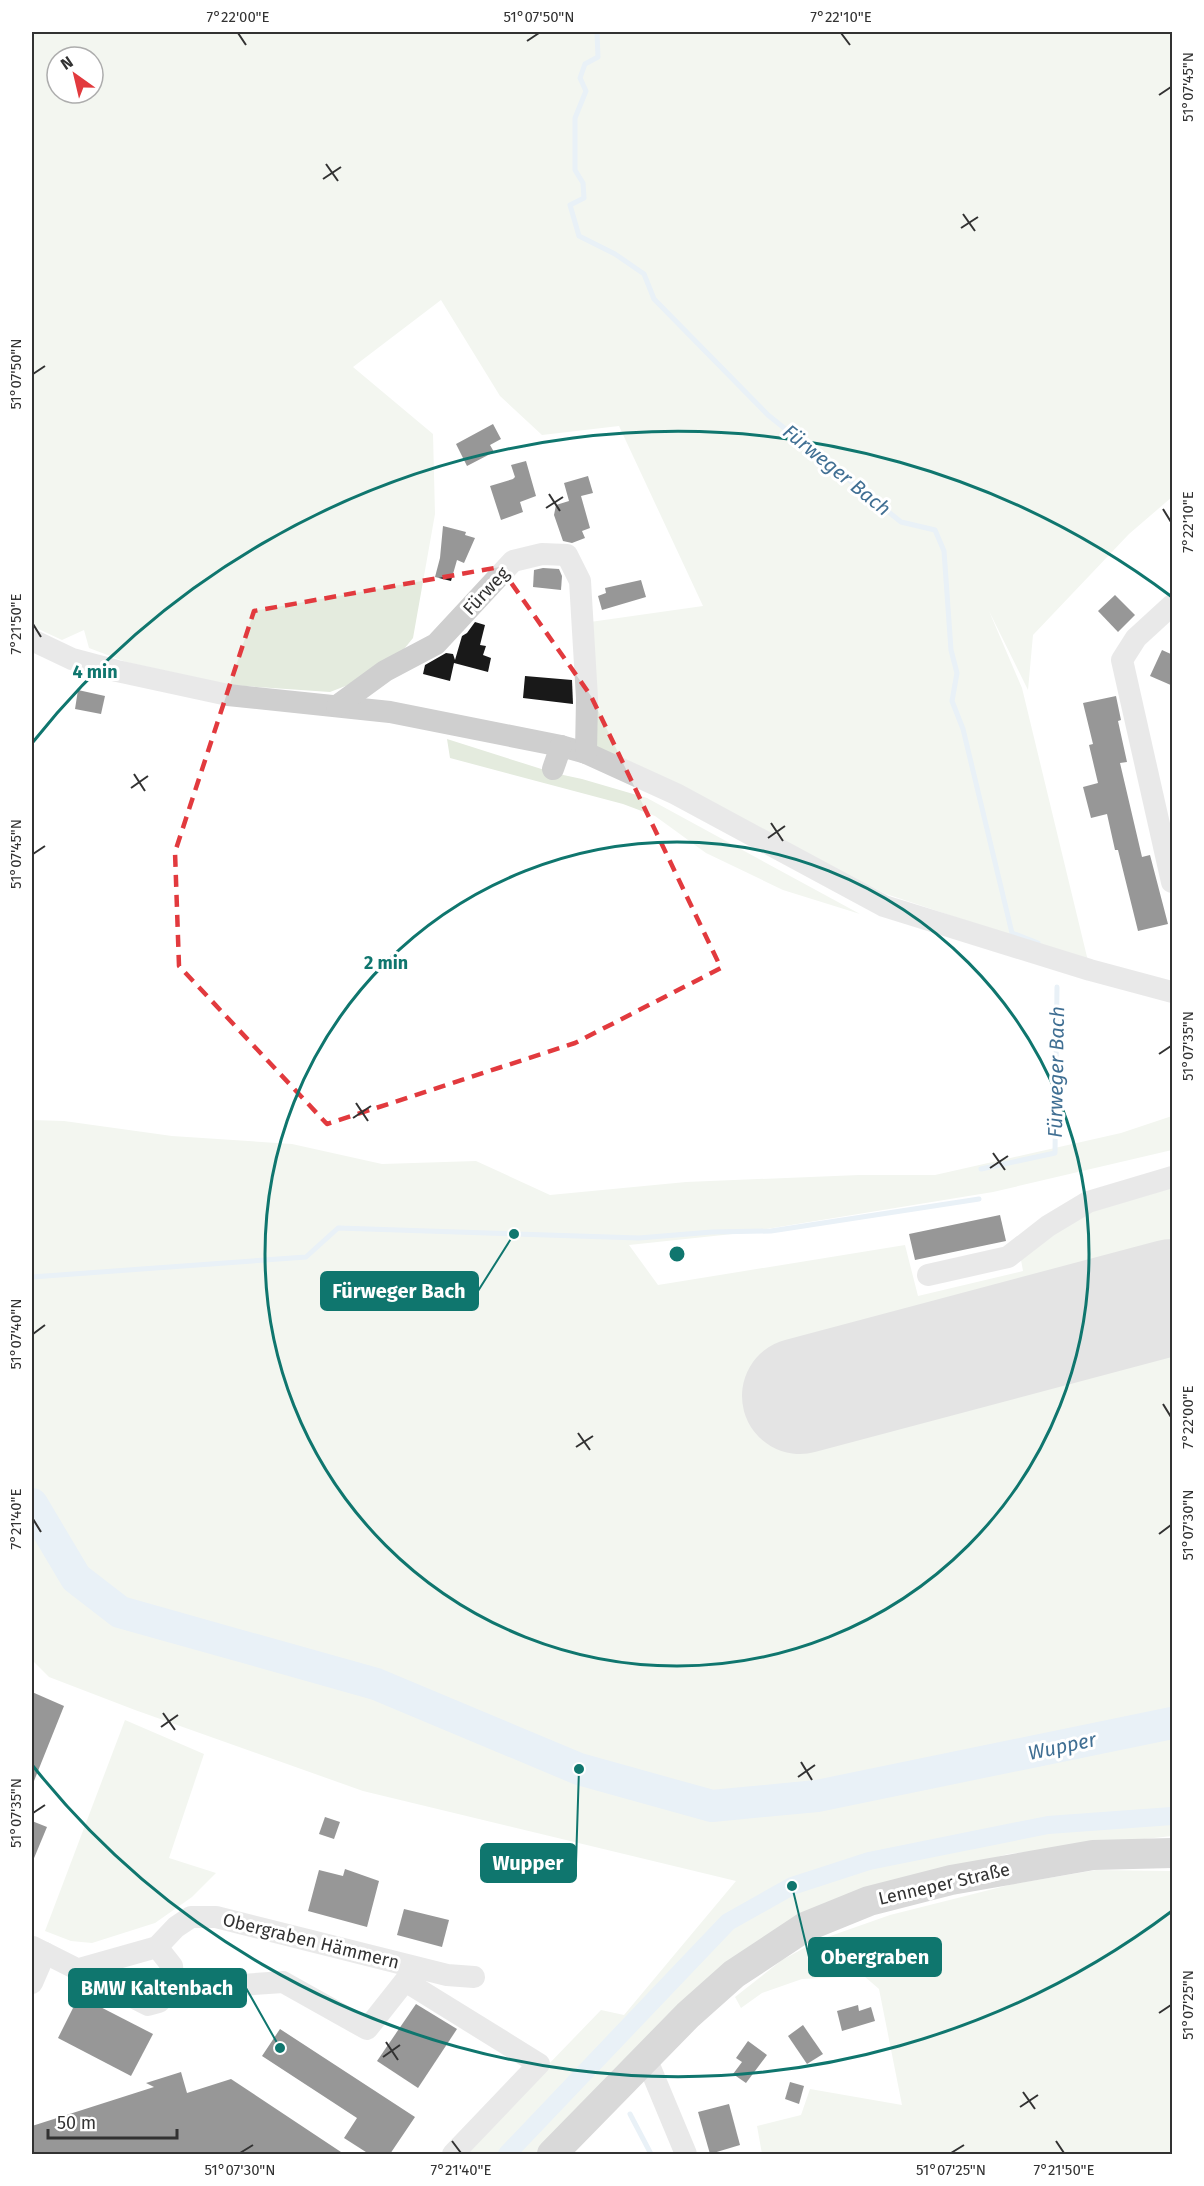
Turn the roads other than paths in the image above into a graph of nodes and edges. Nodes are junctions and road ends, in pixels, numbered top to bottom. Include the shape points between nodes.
1 (1173, 605) edge
2 (32, 640) edge
3 (337, 706) junction
4 (561, 746) junction
5 (586, 753) junction
6 (553, 769) dead end
7 (1173, 882) edge
8 (1173, 992) edge
9 (1173, 1177) edge
10 (928, 1275) dead end
11 (1173, 1853) edge
12 (158, 1947) junction
13 (38, 1950) edge
14 (79, 1969) junction
15 (474, 1977) dead end
16 (32, 1983) edge
17 (174, 1985) junction
18 (646, 2058) junction
19 (453, 2154) edge
20 (552, 2154) edge
21 (686, 2154) edge

1 - 7 street via 1136,638 1122,660
2 - 3 street via 72,659 228,695
3 - 4 street via 390,712
3 - 5 street, Fürweg via 385,671 436,644 513,561 542,554 567,555 580,581
4 - 5 street
4 - 6 street
5 - 8 street via 676,794 884,906
9 - 10 street via 1088,1202 1047,1226 1008,1257
11 - 18 main road, Lenneper Straße via 1093,1855 951,1880 869,1901 805,1927 734,1974
12 - 14 street
12 - 15 street, Obergraben Hämmern via 191,1917 216,1917 447,1975
12 - 17 street via 172,1966
13 - 14 street
13 - 16 street
14 - 17 street via 148,2005 159,2002
17 - 19 street via 185,1989 284,1982 367,2029 405,1981 538,2064
18 - 20 main road, Lenneper Straße
18 - 21 street

